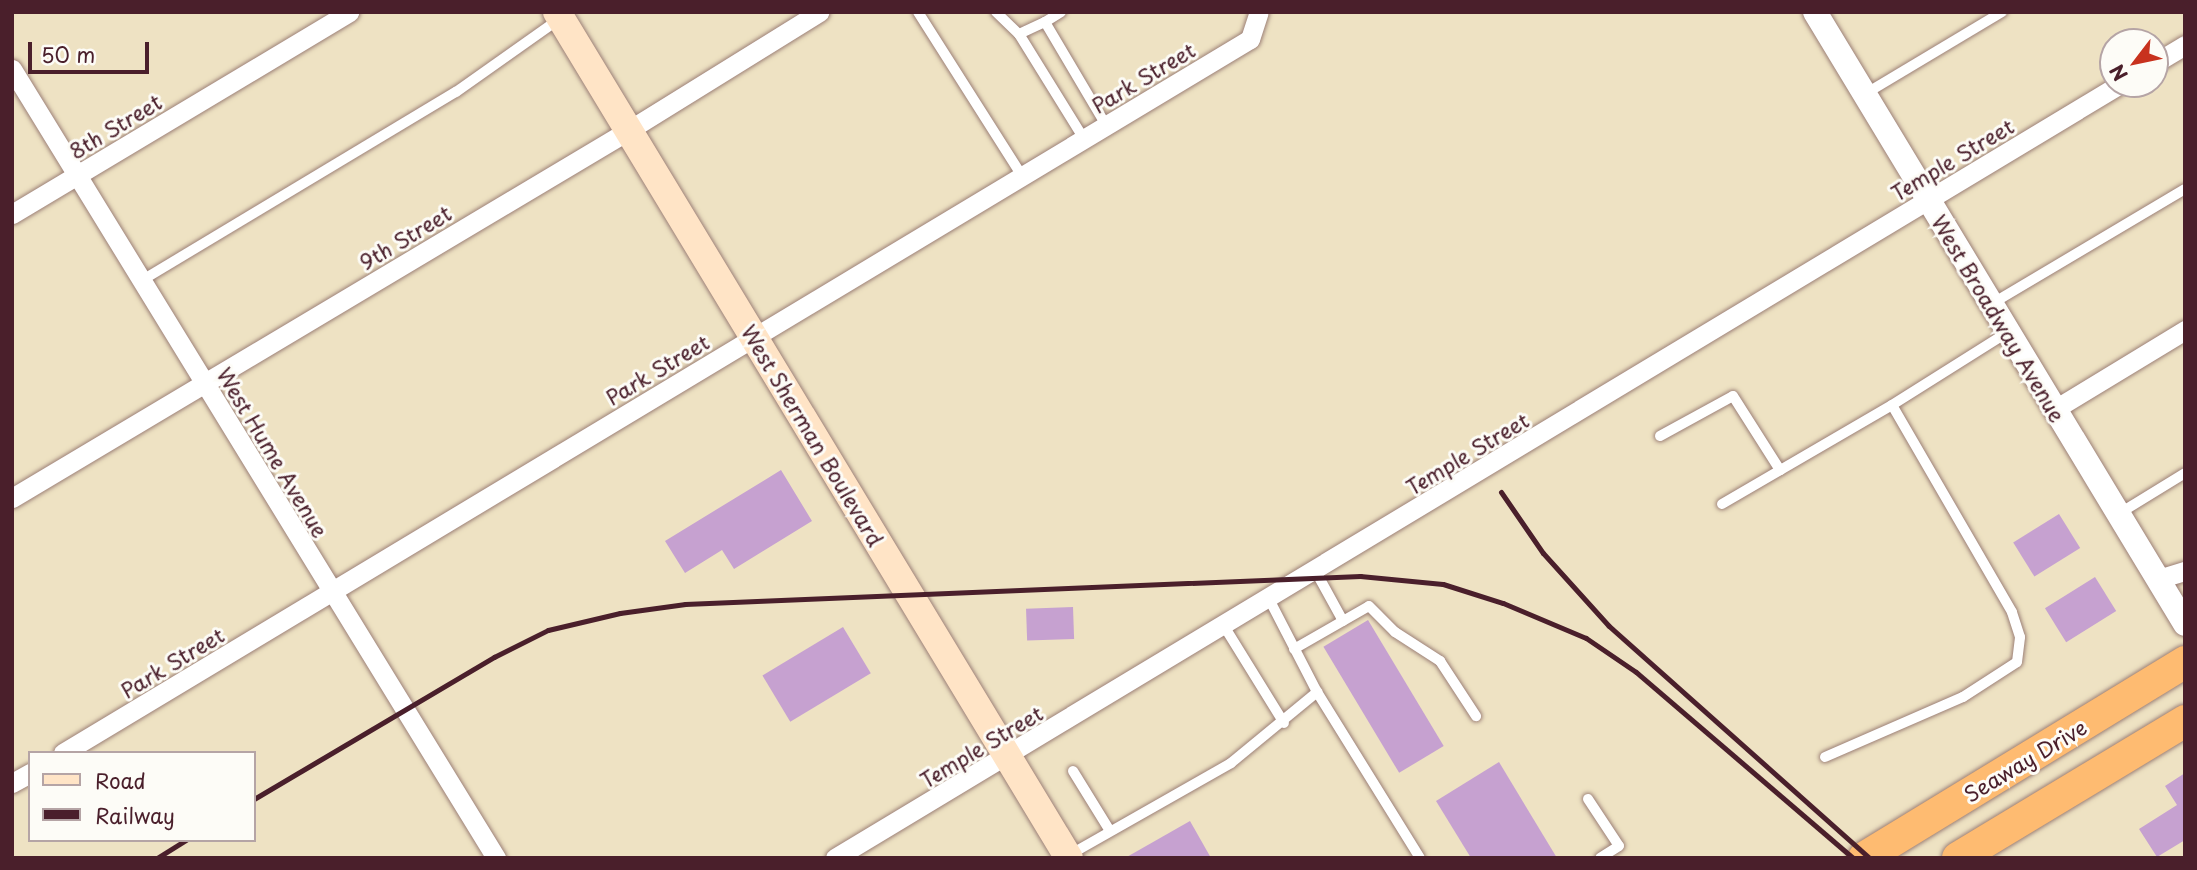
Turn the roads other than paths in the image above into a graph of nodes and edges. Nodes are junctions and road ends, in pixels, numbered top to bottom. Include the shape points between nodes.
1 (349, 12) edge
2 (819, 12) edge
3 (918, 12) edge
4 (996, 12) edge
5 (1060, 12) edge
6 (1259, 12) edge
7 (1815, 12) edge
8 (2002, 12) edge
9 (559, 15) edge
10 (1045, 22) junction
11 (1019, 34) junction
12 (2185, 45) edge
13 (2169, 55) edge
14 (12, 69) edge
15 (1865, 94) junction
16 (2099, 97) edge
17 (1106, 125) junction
18 (629, 131) junction
19 (1084, 139) junction
20 (77, 175) junction
21 (1022, 176) junction
22 (2185, 188) edge
23 (1927, 200) junction
24 (12, 214) edge
25 (141, 281) junction
26 (1991, 304) junction
27 (2185, 330) edge
28 (2008, 332) junction
29 (754, 337) junction
30 (203, 382) junction
31 (1892, 405) junction
32 (2055, 409) junction
33 (1660, 436) dead end
34 (1780, 470) junction
35 (2185, 473) edge
36 (12, 498) edge
37 (1722, 505) dead end
38 (2118, 514) junction
39 (1315, 570) junction
40 (2185, 571) edge
41 (2158, 579) junction
42 (332, 593) junction
43 (1269, 599) junction
44 (1343, 621) junction
45 (2184, 623) edge
46 (1224, 626) junction
47 (1294, 649) junction
48 (2185, 662) edge
49 (1317, 692) junction
50 (1476, 716) dead end
51 (2185, 721) edge
52 (1284, 723) junction
53 (66, 751) edge
54 (1008, 757) junction
55 (1825, 757) dead end
56 (1073, 771) dead end
57 (28, 774) edge
58 (12, 783) edge
59 (1588, 799) dead end
60 (1110, 831) junction
61 (1068, 857) edge
62 (496, 858) edge
63 (835, 858) edge
64 (1420, 858) edge
65 (1600, 858) edge
66 (1864, 858) edge
67 (1958, 858) edge

1 - 20 street, 8th Street
2 - 18 street, 9th Street
3 - 21 lane
4 - 11 lane
5 - 10 lane
6 - 17 street, Park Street via 1250,39
7 - 15 street, West Broadway Avenue
8 - 15 lane
9 - 18 main road, West Sherman Boulevard
9 - 25 lane via 456,92
10 - 11 lane
10 - 17 lane
11 - 19 lane
12 - 13 street
14 - 20 street, West Hume Avenue
15 - 23 street, West Broadway Avenue
16 - 23 street, Temple Street
17 - 19 street, Park Street
18 - 29 main road, West Sherman Boulevard
18 - 30 street, 9th Street
19 - 21 street, Park Street
20 - 24 street, 8th Street
20 - 25 street, West Hume Avenue
21 - 29 street, Park Street
22 - 26 lane
23 - 26 street, West Broadway Avenue
23 - 39 street, Temple Street
25 - 30 street, West Hume Avenue
26 - 28 street, West Broadway Avenue
27 - 32 street
28 - 31 lane
28 - 32 street, West Broadway Avenue
29 - 42 street, Park Street
29 - 54 main road, West Sherman Boulevard
30 - 36 street, 9th Street
30 - 42 street, West Hume Avenue
31 - 34 lane
31 - 55 lane via 2012,612 2020,637 2017,662 1963,697
32 - 38 street, West Broadway Avenue
33 - 34 lane via 1733,396
34 - 37 lane
35 - 38 lane
38 - 41 street, West Broadway Avenue
39 - 43 street, Temple Street
39 - 44 lane
40 - 41 street
41 - 45 street, West Broadway Avenue
42 - 53 street, Park Street
42 - 62 street, West Hume Avenue
43 - 46 street, Temple Street
43 - 47 lane
44 - 47 lane
44 - 50 lane via 1369,606 1395,632 1440,662
46 - 52 lane
46 - 54 street, Temple Street
47 - 49 lane
48 - 66 highway, Seaway Drive
49 - 52 lane
49 - 64 lane
51 - 67 highway
52 - 60 lane via 1231,763
54 - 61 main road, West Sherman Boulevard
54 - 63 street, Temple Street
56 - 60 lane
57 - 58 street
59 - 65 lane via 1619,846
60 - 61 lane

